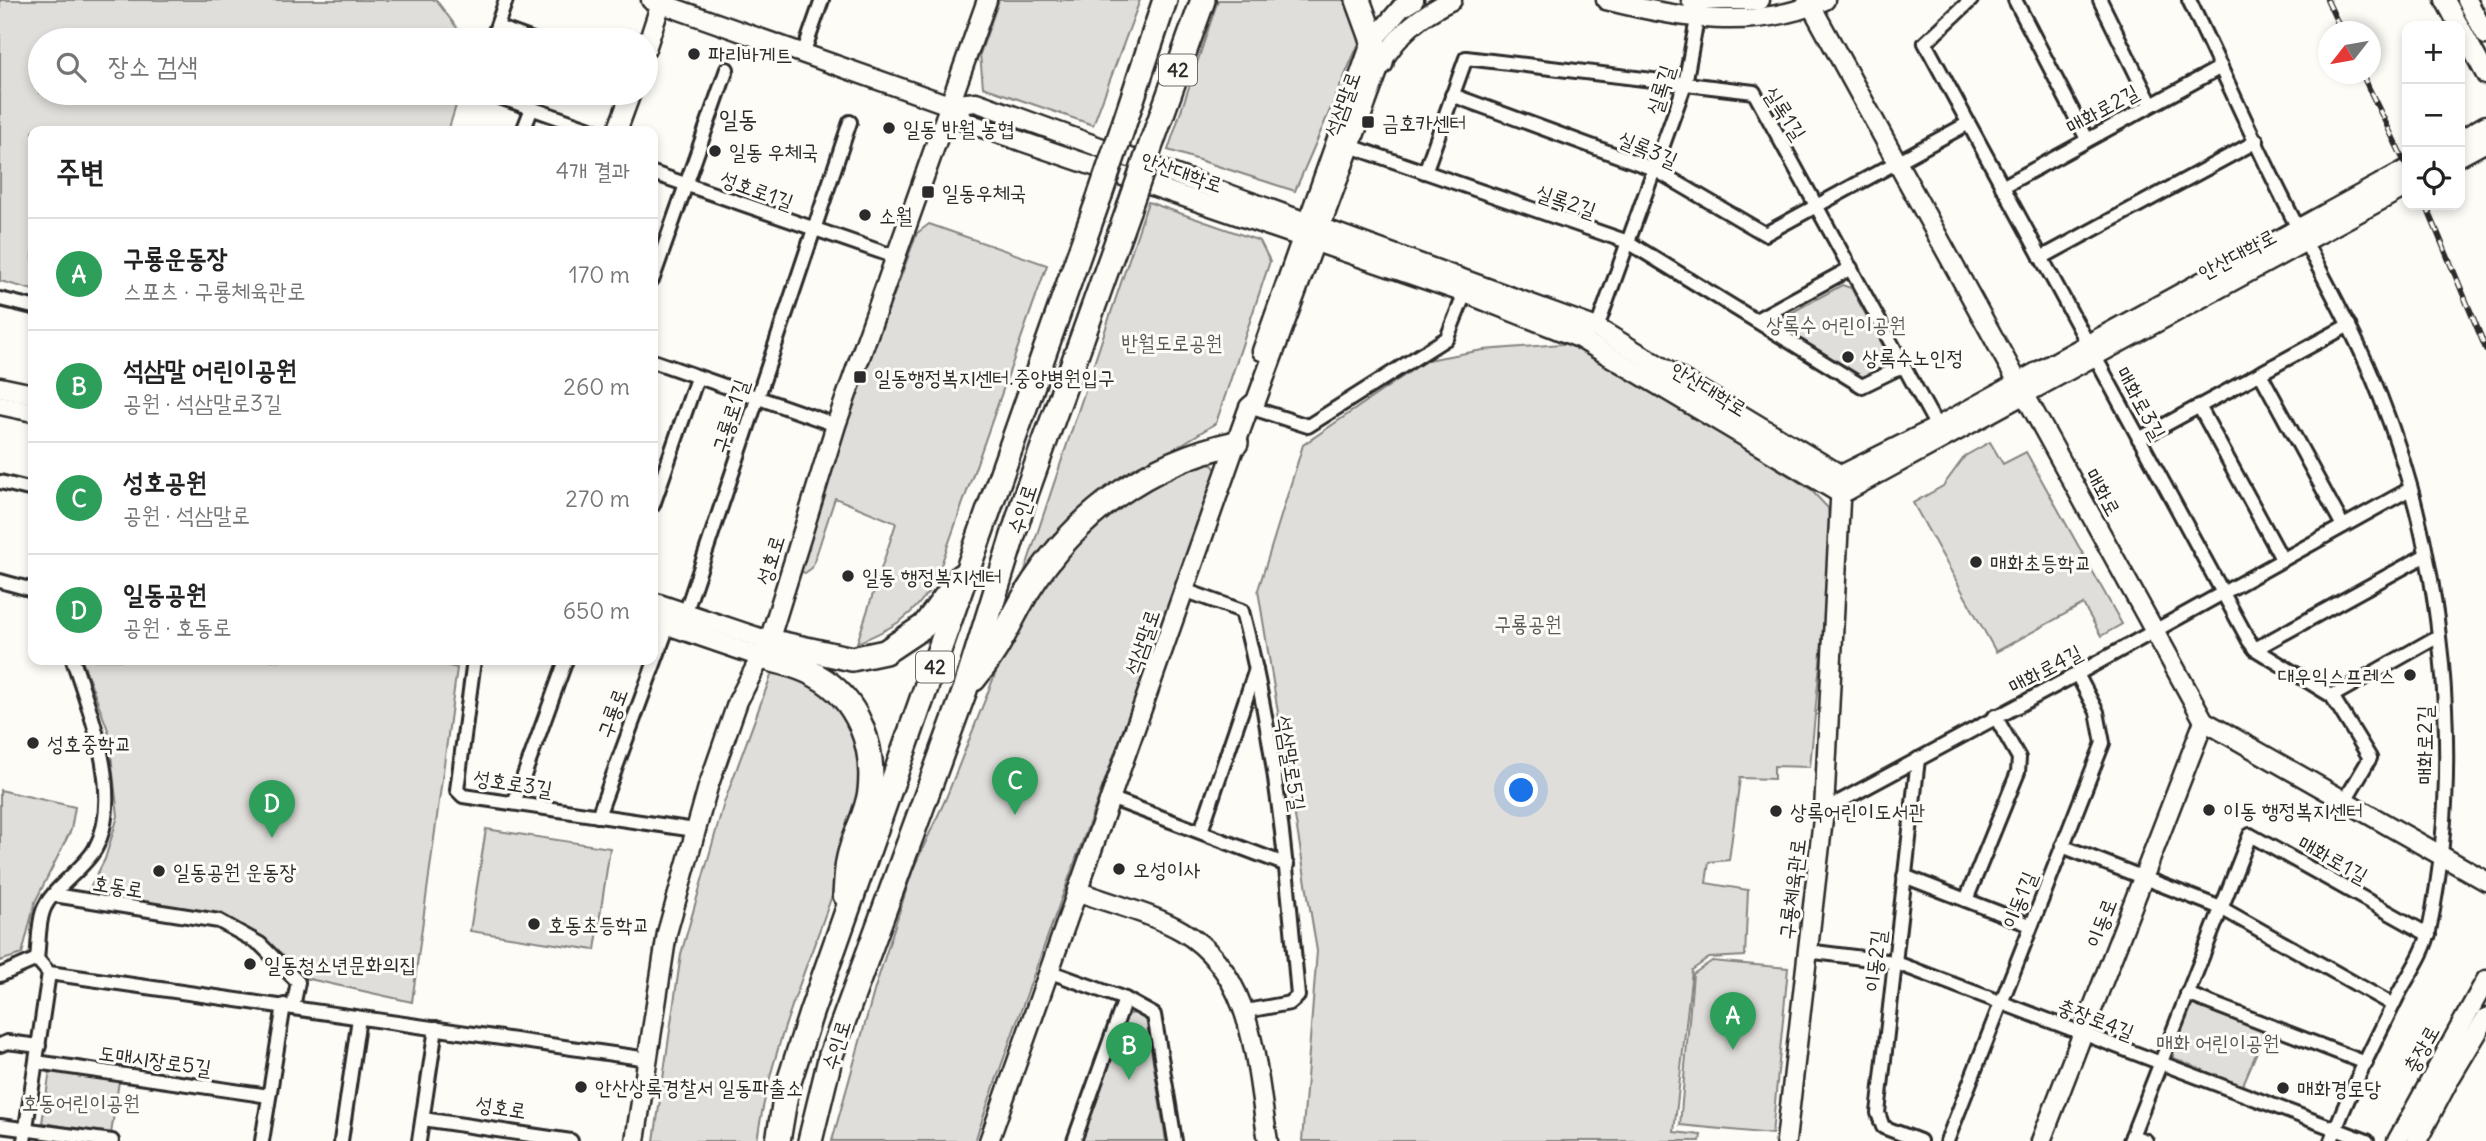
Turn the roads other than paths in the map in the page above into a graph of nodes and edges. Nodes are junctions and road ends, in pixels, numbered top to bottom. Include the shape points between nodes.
1 (506, 0) edge
2 (822, 0) edge
3 (986, 0) edge
4 (1166, 0) edge
5 (1203, 0) edge
6 (1358, 0) edge
7 (1414, 0) edge
8 (1452, 0) edge
9 (1606, 0) edge
10 (1691, 0) edge
11 (1760, 0) edge
12 (1971, 0) edge
13 (2015, 0) edge
14 (2100, 0) edge
15 (2189, 0) edge
16 (2445, 0) edge
17 (658, 1) edge
18 (2470, 1) edge
19 (1815, 2) edge
20 (1697, 19) junction
21 (2457, 21) edge
22 (496, 27) joint
23 (499, 28) edge
24 (651, 28) edge
25 (2465, 36) edge
26 (2486, 36) edge
27 (1376, 53) junction
28 (803, 54) junction
29 (2221, 67) junction
30 (727, 69) dead end
31 (2486, 75) edge
32 (1685, 84) junction
33 (1452, 95) junction
34 (2151, 104) junction
35 (522, 105) edge
36 (627, 105) edge
37 (949, 105) junction
38 (531, 108) junction
39 (850, 122) dead end
40 (1967, 124) junction
41 (2486, 125) edge
42 (525, 126) edge
43 (582, 126) edge
44 (619, 126) edge
45 (2465, 137) edge
46 (2087, 139) junction
47 (2257, 141) junction
48 (2486, 142) edge
49 (1350, 146) junction
50 (2465, 153) edge
51 (1897, 163) junction
52 (1654, 169) junction
53 (1425, 172) junction
54 (2402, 172) edge
55 (658, 175) edge
56 (687, 186) junction
57 (2002, 187) junction
58 (2402, 188) edge
59 (1818, 206) junction
60 (813, 230) junction
61 (1313, 232) junction
62 (2302, 236) junction
63 (1628, 243) junction
64 (894, 256) junction
65 (2040, 258) junction
66 (658, 264) edge
67 (1851, 268) junction
68 (1465, 293) junction
69 (0, 299) edge
70 (28, 306) edge
71 (1756, 320) junction
72 (2349, 325) junction
73 (1597, 328) junction
74 (2089, 350) junction
75 (658, 363) edge
76 (1903, 366) junction
77 (2260, 373) junction
78 (697, 377) junction
79 (0, 387) edge
80 (2019, 388) junction
81 (28, 393) edge
82 (756, 398) junction
83 (0, 405) edge
84 (2199, 406) junction
85 (1249, 407) junction
86 (28, 411) edge
87 (836, 425) junction
88 (1940, 433) junction
89 (2139, 439) junction
90 (1236, 443) junction
91 (1841, 475) junction
92 (0, 482) edge
93 (28, 489) edge
94 (2410, 489) junction
95 (658, 490) edge
96 (1841, 494) junction
97 (2343, 526) junction
98 (2426, 555) junction
99 (2282, 559) junction
100 (974, 560) junction
101 (0, 581) edge
102 (28, 589) edge
103 (1184, 590) junction
104 (2222, 592) junction
105 (658, 604) edge
106 (685, 614) junction
107 (661, 623) edge
108 (2154, 631) junction
109 (2438, 637) junction
110 (765, 649) junction
111 (2255, 649) junction
112 (74, 665) edge
113 (473, 665) edge
114 (564, 665) edge
115 (647, 665) edge
116 (1257, 667) junction
117 (2077, 674) junction
118 (965, 690) junction
119 (2332, 696) junction
120 (1995, 716) junction
121 (2204, 722) junction
122 (1918, 759) junction
123 (1110, 798) junction
124 (2344, 802) junction
125 (514, 803) junction
126 (1824, 810) junction
127 (598, 816) junction
128 (695, 830) junction
129 (1201, 831) junction
130 (2062, 846) junction
131 (2439, 854) junction
132 (1287, 865) junction
133 (1904, 876) junction
134 (2143, 878) junction
135 (2486, 881) edge
136 (1077, 891) junction
137 (54, 895) junction
138 (1966, 900) junction
139 (2221, 908) junction
140 (2030, 925) junction
141 (2429, 935) junction
142 (835, 951) junction
143 (1807, 951) junction
144 (37, 959) junction
145 (1894, 962) junction
146 (1048, 971) junction
147 (49, 973) junction
148 (0, 975) edge
149 (2486, 980) edge
150 (2187, 994) junction
151 (1125, 999) junction
152 (2000, 1003) junction
153 (2393, 1005) junction
154 (288, 1006) junction
155 (1246, 1011) junction
156 (359, 1017) junction
157 (2486, 1018) edge
158 (436, 1028) junction
159 (2082, 1035) junction
160 (0, 1045) edge
161 (38, 1046) junction
162 (648, 1059) junction
163 (36, 1062) junction
164 (2366, 1063) junction
165 (2158, 1064) junction
166 (269, 1096) junction
167 (423, 1119) junction
168 (0, 1126) edge
169 (25, 1135) edge
170 (2333, 1135) edge
171 (2131, 1138) edge
172 (112, 1141) edge
173 (261, 1141) edge
174 (341, 1141) edge
175 (419, 1141) edge
176 (571, 1141) edge
177 (635, 1141) edge
178 (778, 1141) edge
179 (810, 1141) edge
180 (989, 1141) edge
181 (1074, 1141) edge
182 (1175, 1141) edge
183 (1268, 1141) edge
184 (1786, 1141) edge
185 (1920, 1141) edge
186 (1947, 1141) edge
187 (2041, 1141) edge
188 (2146, 1141) edge
189 (2367, 1141) edge
190 (2397, 1141) edge
191 (2417, 1141) edge

1 - 22 street
2 - 28 street
3 - 37 street, 성호로
4 - 100 highway, 수인로 / 42, bridge
5 - 118 highway, 수인로 / 42, bridge via 1026,494
6 - 27 highway
7 - 27 street, 석삼말로 via 1401,8
8 - 27 street, 석삼말로 via 1417,18
9 - 20 street
10 - 11 street
12 - 40 street, 매화로3길 via 1925,43
13 - 46 street
14 - 34 street
15 - 29 street, 매화로2길
16 - 21 street
17 - 24 street
17 - 28 street, 안산대학로
18 - 26 street
19 - 20 street via 1756,18
19 - 51 street, 매화로
20 - 32 street, 실록길
22 - 23 street
25 - 31 street
27 - 49 street, 석삼말로
27 - 61 street, 석삼말로
28 - 37 street, 안산대학로
29 - 34 street, 매화로2길
29 - 47 street, 매화로2길
30 - 56 street, 성호로1길
32 - 33 street, 실록1길 via 1466,58
32 - 52 street, 실록길
32 - 59 street, 실록1길 via 1754,92
33 - 52 street, 실록3길
33 - 53 street, 실록1길
34 - 46 street, 매화로2길
35 - 38 street
36 - 44 street
37 - 61 street, 안산대학로 via 976,102
37 - 64 street, 성호로
38 - 42 street
38 - 43 street
39 - 60 street, 성호로1길
40 - 51 street
40 - 57 street, 매화로3길
41 - 45 street
46 - 57 street, 매화로2길
47 - 62 street, 매화로2길
47 - 65 street
48 - 50 street
49 - 53 street, 실록2길
49 - 61 street, 석삼말로
51 - 59 street
51 - 80 street, 매화로
52 - 59 street, 실록3길 via 1765,234
52 - 63 street, 실록길
53 - 63 street, 실록2길
54 - 62 street, 안산대학로
55 - 56 street, 성호로1길
56 - 60 street, 성호로1길
56 - 66 street
57 - 65 street, 매화로3길
58 - 62 street, 안산대학로
59 - 67 street, 실록1길
60 - 64 street, 성호로1길
60 - 82 street, 구룡로1길
61 - 68 street, 안산대학로
61 - 73 street, 안산대학로
61 - 85 street, 석삼말로 via 1256,401
62 - 72 street, 매화로2길
62 - 74 street, 안산대학로
63 - 71 street, 실록2길
63 - 73 street, 실록길
64 - 87 street, 성호로
65 - 74 street, 매화로3길
67 - 71 street
67 - 76 street, 실록1길
68 - 85 street via 1447,338 1308,426
68 - 96 street, 안산대학로 via 1579,338
69 - 70 street
71 - 76 street, 실록2길 via 1862,386
72 - 77 street
72 - 94 street, 매화로2길 via 2381,398
73 - 91 street, 안산대학로
74 - 80 street, 안산대학로
74 - 89 street, 매화로3길
75 - 78 street
76 - 88 street, 실록1길
77 - 84 street
77 - 97 street
78 - 82 street
78 - 95 street
79 - 81 street
80 - 88 street, 안산대학로
80 - 108 street, 매화로
82 - 87 street
82 - 106 street, 구룡로1길
83 - 86 street
84 - 89 street
84 - 99 street
85 - 90 street, 석삼말로
87 - 110 street, 성호로
88 - 91 street, 안산대학로
88 - 96 street, 안산대학로
89 - 104 street, 매화로3길
90 - 103 street, 석삼말로
90 - 118 highway via 1163,466 1089,515 1028,591 997,651
91 - 96 street, 구룡체육관로
92 - 93 street
94 - 97 street, 매화로4길
94 - 98 street, 매화로2길
96 - 126 street, 구룡체육관로
97 - 99 street, 매화로4길
98 - 109 street, 매화로2길
98 - 111 street
99 - 104 street, 매화로4길
100 - 110 highway via 924,626 885,652 852,659
100 - 142 highway, 수인로 / 42
101 - 102 street
103 - 116 street, 석삼말로5길 via 1242,611
103 - 123 street, 석삼말로
104 - 108 street, 매화로4길
104 - 111 street, 매화로3길
105 - 106 street
106 - 110 street
107 - 110 street, 구룡로
108 - 117 street, 매화로4길
108 - 121 street, 매화로
109 - 119 street
109 - 131 street, 매화로2길 via 2446,766
110 - 128 street, 성호로 via 738,701
110 - 142 highway via 836,689 853,710 869,745 870,791 848,859
111 - 119 street, 매화로3길
112 - 137 street via 105,776 106,807 96,847
113 - 125 street, 성호로3길 via 457,790 463,796
114 - 125 street
115 - 127 street, 구룡로
116 - 129 street, 석삼말로5길
116 - 132 street, 석삼말로5길
117 - 120 street, 매화로4길
117 - 130 street, 이동1길 via 2097,712 2103,743
118 - 179 highway, 수인로 / 42 via 831,1055
119 - 124 street, 매화로3길 via 2370,758
120 - 122 street, 매화로4길
120 - 138 street via 2018,758 2018,772
121 - 124 street
121 - 134 street, 이동로
122 - 126 street, 매화로4길
122 - 133 street, 이동2길
123 - 129 street
123 - 136 street, 석삼말로
124 - 131 street
125 - 127 street, 성호로3길
126 - 143 street, 구룡체육관로
127 - 128 street, 성호로3길
128 - 162 street, 성호로 via 667,933
129 - 132 street
130 - 134 street
130 - 140 street, 이동1길
131 - 135 street
131 - 141 street
132 - 155 street, 석삼말로5길 via 1298,996 1290,1003
133 - 138 street
133 - 145 street, 이동2길
134 - 139 street
134 - 159 street, 이동로
136 - 146 street, 석삼말로
136 - 155 street via 1180,930 1210,950 1233,981
137 - 144 street via 43,909
137 - 154 street, 호동로 via 219,921 260,944 298,982
138 - 140 street
139 - 141 street, 매화로1길 via 2250,835
139 - 150 street, 매화로1길
139 - 153 street
140 - 152 street, 이동1길
141 - 153 street
142 - 178 highway, 수인로 / 42 via 790,1079
143 - 145 street, 충장로4길
143 - 184 street, 구룡체육관로
144 - 147 street
144 - 148 street
145 - 152 street, 충장로4길
145 - 185 street, 이동2길 via 1878,1113 1883,1127
146 - 151 street
146 - 180 street, 석삼말로
147 - 154 street
147 - 161 street
149 - 190 street, 충장로
150 - 164 street
150 - 165 street, 매화로1길
151 - 181 street
151 - 182 street via 1154,1015
152 - 159 street, 충장로4길
152 - 186 street, 이동1길
153 - 164 street
154 - 156 street
154 - 166 street
155 - 183 street
156 - 158 street
156 - 174 street
157 - 191 street, 충장로
158 - 162 street
158 - 167 street
159 - 165 street, 충장로4길
159 - 187 street, 이동로
160 - 161 street
161 - 163 street
162 - 177 street, 성호로
163 - 166 street, 도매시장로5길
163 - 169 street
164 - 170 street
165 - 170 street, 충장로4길
165 - 171 street, 매화로1길
166 - 173 street
167 - 175 street
167 - 176 street, 성호로
168 - 169 street
169 - 172 street
170 - 189 street, 충장로4길
171 - 188 street, 매화로1길

